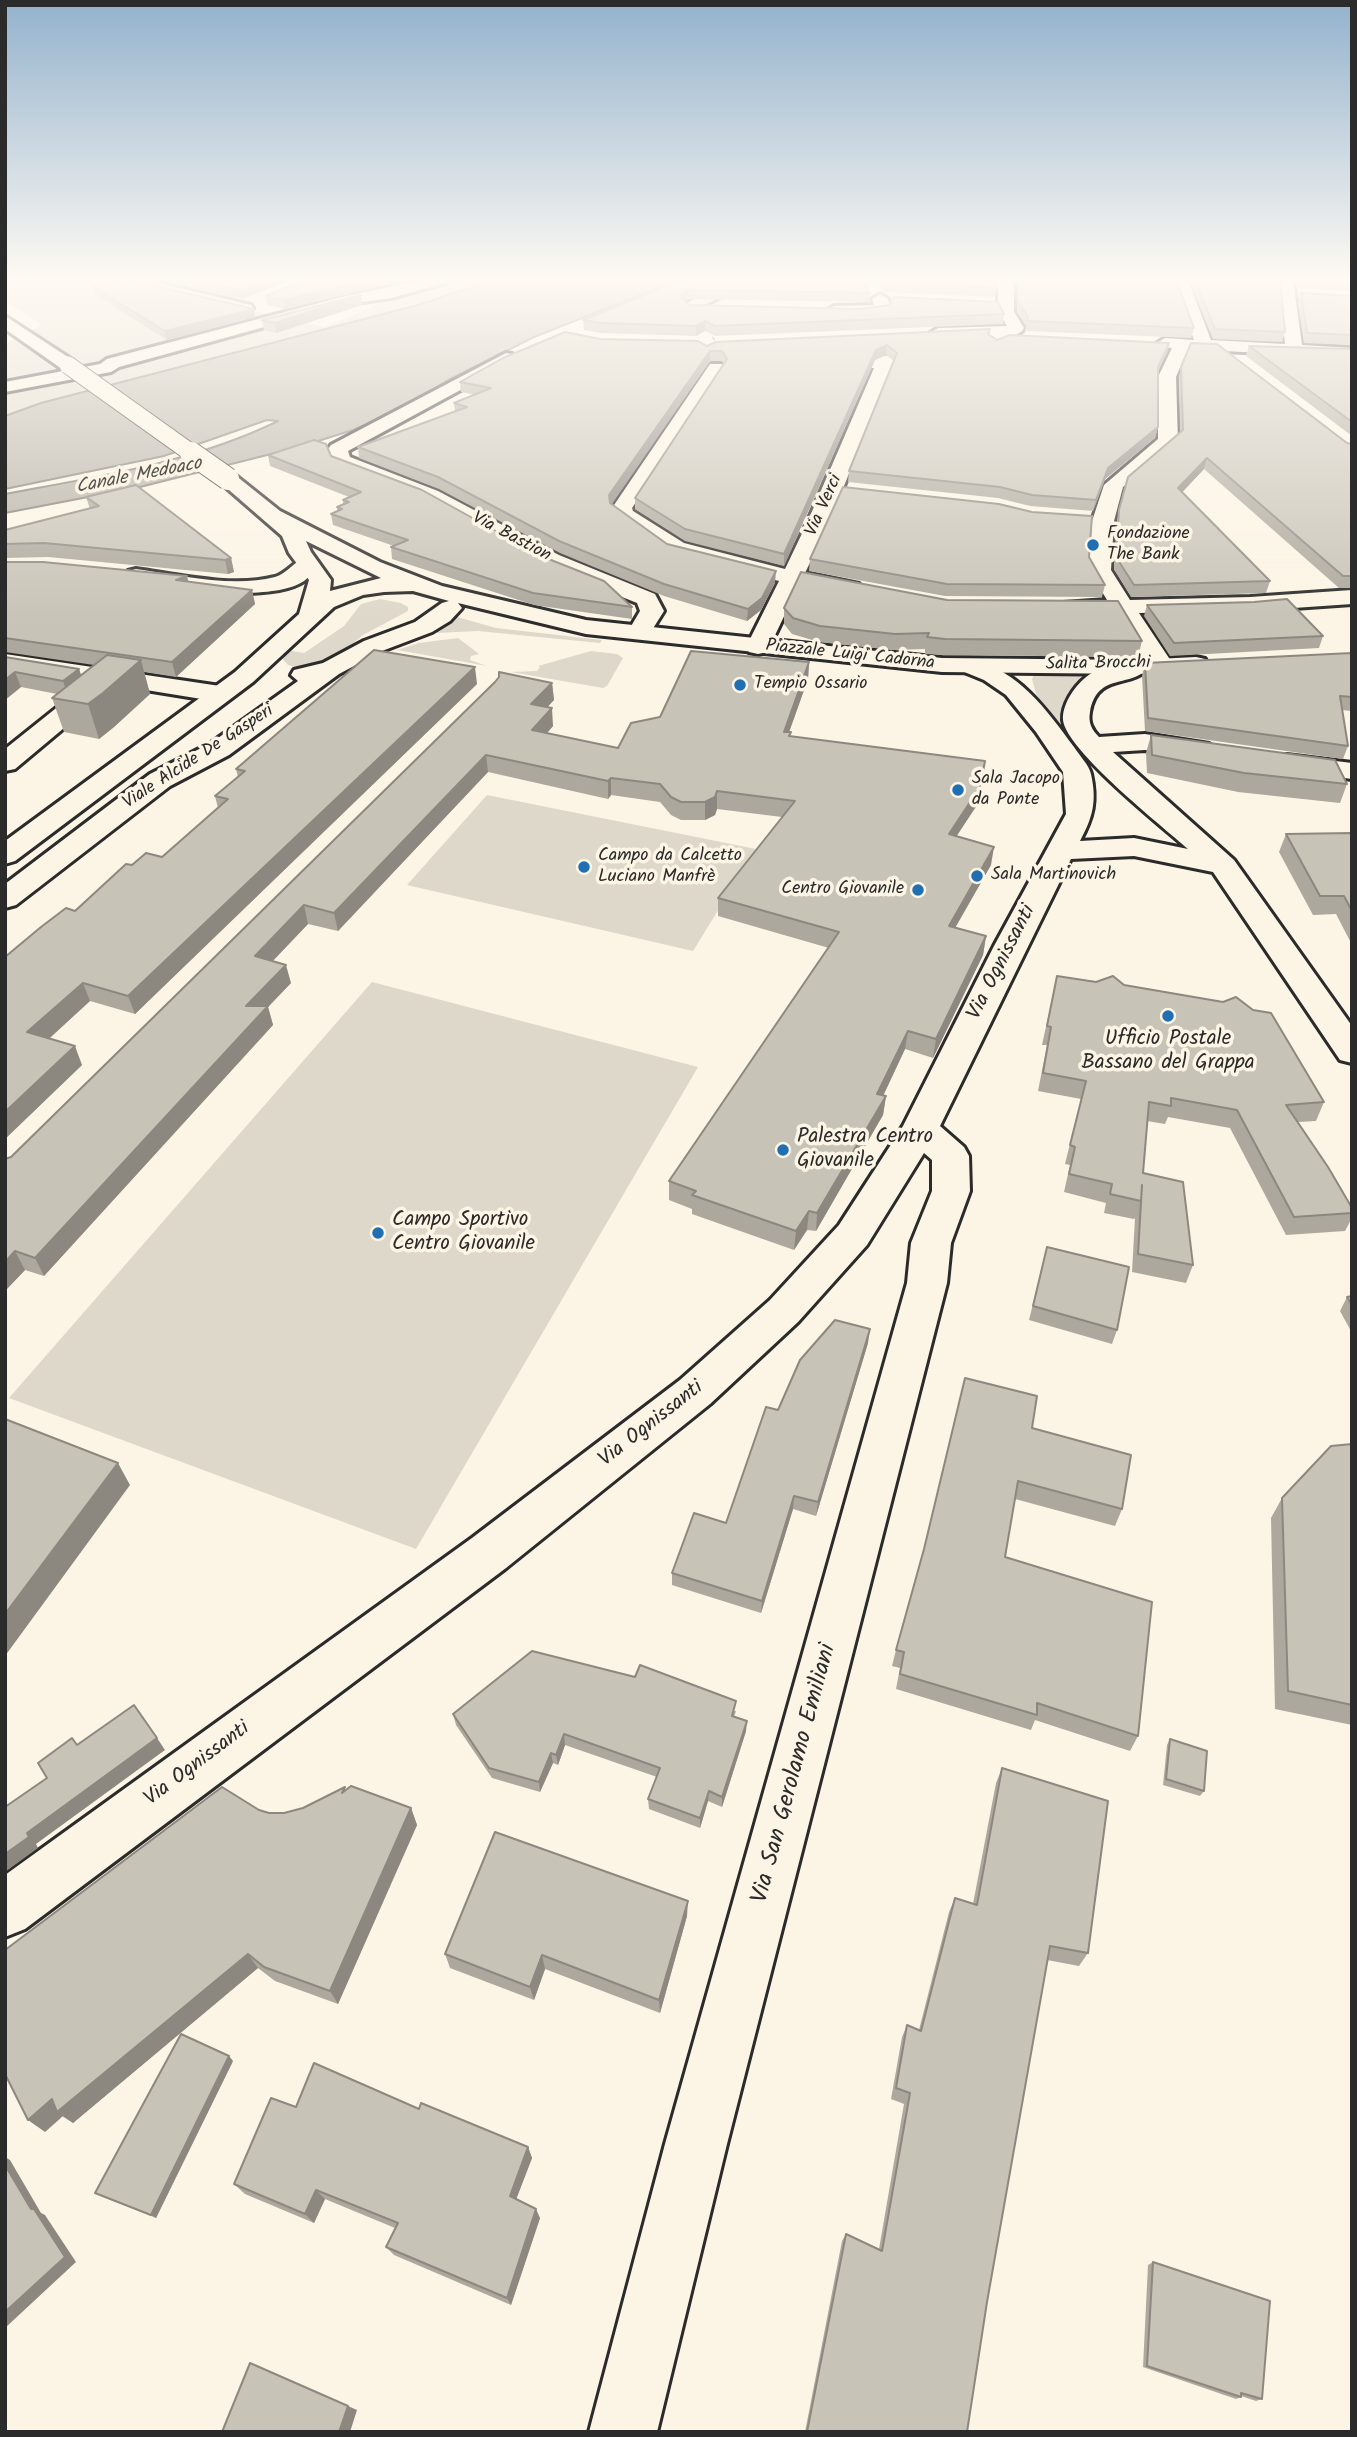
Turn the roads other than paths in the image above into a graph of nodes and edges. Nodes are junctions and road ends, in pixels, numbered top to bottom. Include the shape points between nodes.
1 (108, 394) edge
2 (439, 394) edge
3 (705, 394) edge
4 (874, 394) edge
5 (1167, 394) edge
6 (274, 515) junction
7 (1079, 519) edge
8 (1103, 521) junction
9 (292, 534) junction
10 (307, 564) junction
11 (118, 574) edge
12 (792, 577) junction
13 (868, 593) edge
14 (341, 594) junction
15 (1352, 597) edge
16 (442, 599) junction
17 (1125, 607) junction
18 (1043, 608) edge
19 (311, 614) junction
20 (639, 633) junction
21 (758, 647) junction
22 (268, 657) junction
23 (5, 661) edge
24 (1213, 663) edge
25 (971, 666) junction
26 (1149, 666) junction
27 (328, 672) junction
28 (111, 677) junction
29 (220, 694) junction
30 (1226, 754) edge
31 (1082, 755) junction
32 (1266, 760) edge
33 (5, 763) edge
34 (1352, 771) edge
35 (1169, 817) junction
36 (1071, 833) junction
37 (5, 855) edge
38 (1224, 866) junction
39 (5, 899) edge
40 (1352, 1052) edge
41 (920, 1129) junction
42 (5, 1909) edge
43 (623, 2432) edge

1 - 6 street, bridge
2 - 20 street, Via Bastion via 338,449 341,460 431,495 551,560 647,599 652,611
3 - 12 street via 622,508 623,514 676,548
4 - 12 street, Via Verci via 840,490
5 - 8 street via 1168,441 1114,485
6 - 9 street
6 - 16 street
7 - 8 street
8 - 17 street via 1100,570
9 - 10 street
9 - 14 street via 329,560
10 - 11 street via 295,578 278,584 229,586
10 - 19 street via 320,580
12 - 13 street
12 - 21 street, Via Verci
14 - 16 street, Piazzale Luigi Cadorna via 384,585
14 - 19 street, Piazzale Luigi Cadorna
15 - 17 street
16 - 20 street, Piazzale Luigi Cadorna via 496,621
16 - 27 street via 425,628 370,648
17 - 18 street
17 - 26 street via 1154,657
19 - 22 street, Piazzale Luigi Cadorna
20 - 21 street, Piazzale Luigi Cadorna
21 - 25 street, Piazzale Luigi Cadorna
22 - 27 street via 275,670 288,674
22 - 29 street, Viale Alcide De Gasperi
23 - 28 street
24 - 26 street, Salita Brocchi
25 - 26 street, Salita Brocchi
25 - 31 street, Piazzale Luigi Cadorna via 1015,690
26 - 31 street via 1100,678 1087,689 1076,719
27 - 39 street, Viale Alcide De Gasperi via 220,749 160,780
28 - 29 street
28 - 33 street
29 - 37 street, Viale Alcide De Gasperi
30 - 31 street via 1145,742
31 - 35 street
31 - 36 street
32 - 34 street
35 - 36 street via 1149,831
35 - 38 street
36 - 38 street via 1109,847 1174,853
36 - 41 street, Via Ognissanti
38 - 40 street
41 - 42 street, Via Ognissanti via 853,1235 784,1311 695,1392 489,1553
41 - 43 street, Via San Gerolamo Emiliani via 951,1156 951,1191 931,1242 927,1283 679,2199

